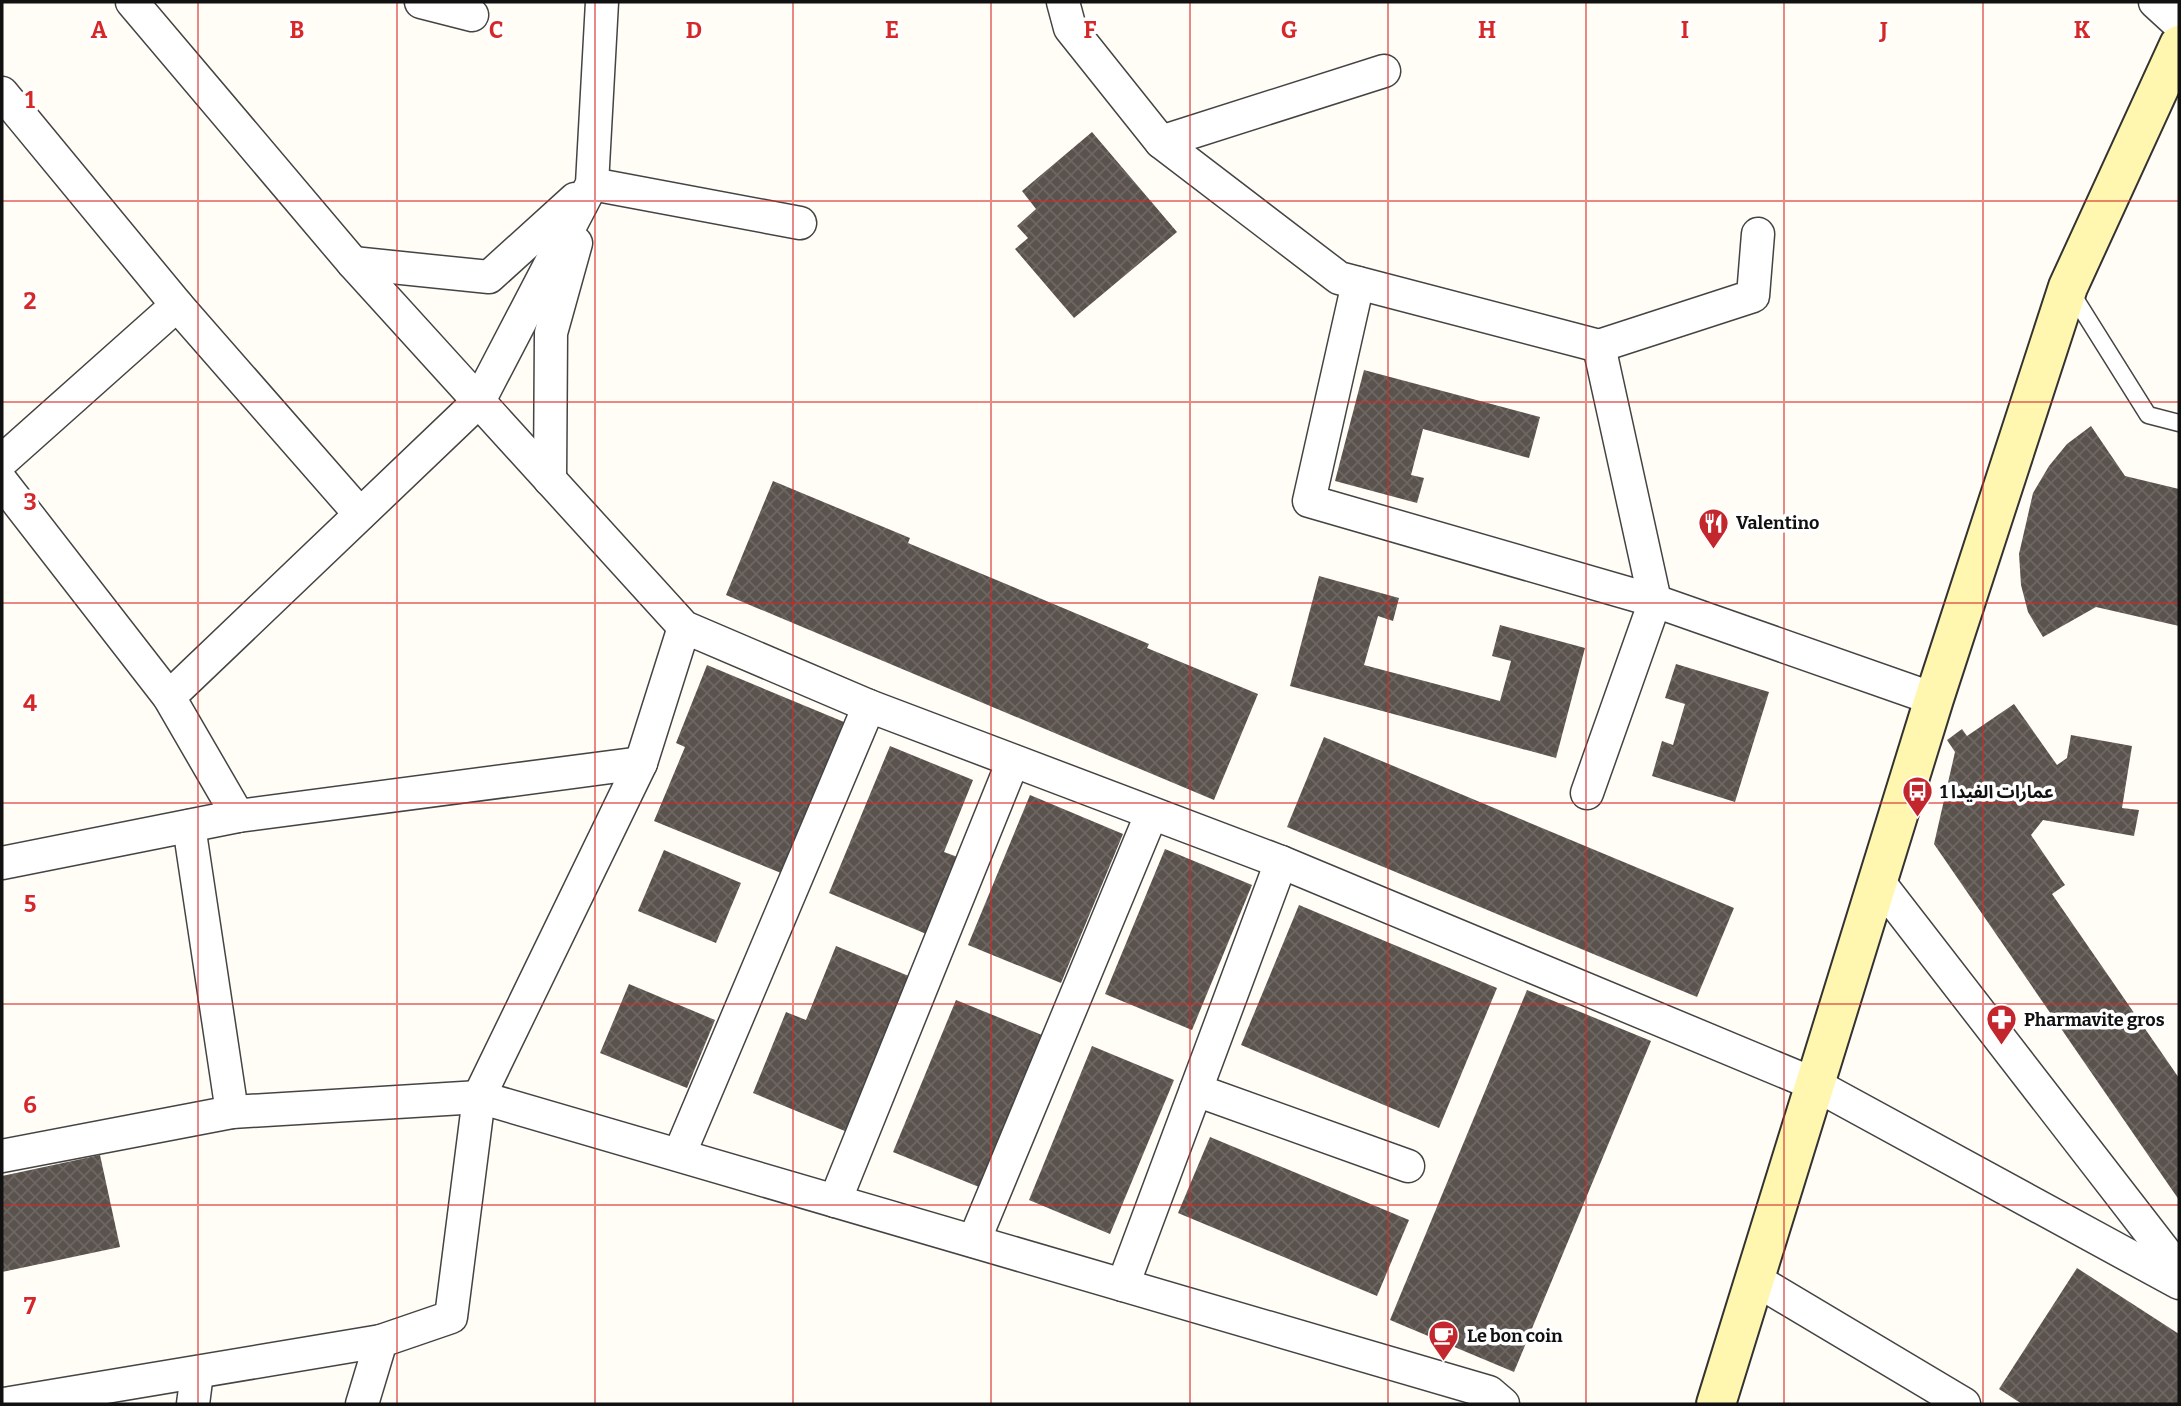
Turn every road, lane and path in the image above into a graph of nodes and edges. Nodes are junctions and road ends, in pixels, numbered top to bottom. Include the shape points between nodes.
1 (132, 2) edge
2 (421, 2) edge
3 (602, 2) edge
4 (1063, 2) edge
5 (2155, 2) edge
6 (472, 15) dead end
7 (2179, 24) edge
8 (2179, 46) edge
9 (1384, 71) dead end
10 (2, 93) edge
11 (1161, 142) junction
12 (592, 184) junction
13 (800, 223) dead end
14 (1758, 234) dead end
15 (353, 263) junction
16 (1359, 283) junction
17 (2068, 287) junction
18 (177, 305) junction
19 (1599, 346) junction
20 (479, 401) junction
21 (2179, 424) edge
22 (2, 461) edge
23 (550, 480) junction
24 (2, 482) edge
25 (360, 514) junction
26 (1654, 601) junction
27 (684, 627) junction
28 (169, 696) junction
29 (1934, 699) junction
30 (869, 706) junction
31 (1013, 761) junction
32 (641, 763) junction
33 (1587, 793) dead end
34 (1151, 815) junction
35 (238, 816) junction
36 (189, 826) junction
37 (1281, 862) junction
38 (2, 863) edge
39 (1878, 881) junction
40 (1814, 1084) junction
41 (1196, 1090) junction
42 (479, 1097) junction
43 (232, 1112) junction
44 (679, 1155) junction
45 (2, 1156) edge
46 (1408, 1166) dead end
47 (835, 1201) junction
48 (974, 1241) junction
49 (2179, 1270) edge
50 (1756, 1280) junction
51 (2179, 1283) edge
52 (1123, 1285) junction
53 (381, 1341) junction
54 (197, 1373) junction
55 (98, 1397) edge
56 (4, 1404) edge
57 (192, 1404) edge
58 (362, 1404) edge
59 (1503, 1404) edge
60 (1716, 1404) edge
61 (1964, 1404) edge

1 - 15 street
2 - 6 street
3 - 12 street
4 - 11 street via 1070,28
5 - 7 street
8 - 17 main road
9 - 11 street
10 - 18 street
11 - 16 street via 1339,278
12 - 13 street
12 - 15 street via 489,277
12 - 20 street
12 - 23 street via 551,333
14 - 19 street via 1753,296
15 - 20 street
16 - 19 street
16 - 26 street via 1309,501
17 - 21 lane via 2148,415
17 - 29 main road
18 - 22 street
18 - 25 street
19 - 26 street
20 - 23 street
20 - 25 street
23 - 27 street
24 - 28 street
25 - 28 street
26 - 29 street
26 - 33 street
27 - 30 street
27 - 32 street
28 - 35 street
29 - 39 main road
30 - 31 street
30 - 44 street
31 - 34 street
31 - 47 street
32 - 35 street
32 - 42 street
34 - 37 street
34 - 48 street
35 - 36 street
36 - 38 street
36 - 43 street
37 - 40 street
37 - 41 street
39 - 40 main road
39 - 49 street
40 - 50 main road
40 - 51 street
41 - 46 street
41 - 52 street
42 - 43 street
42 - 44 street
42 - 53 street via 451,1317
43 - 45 street
44 - 47 street
47 - 48 street
48 - 52 street
50 - 60 main road
50 - 61 street
52 - 59 street via 1489,1392
53 - 54 street
53 - 58 street
54 - 55 street
54 - 57 street
55 - 56 street

